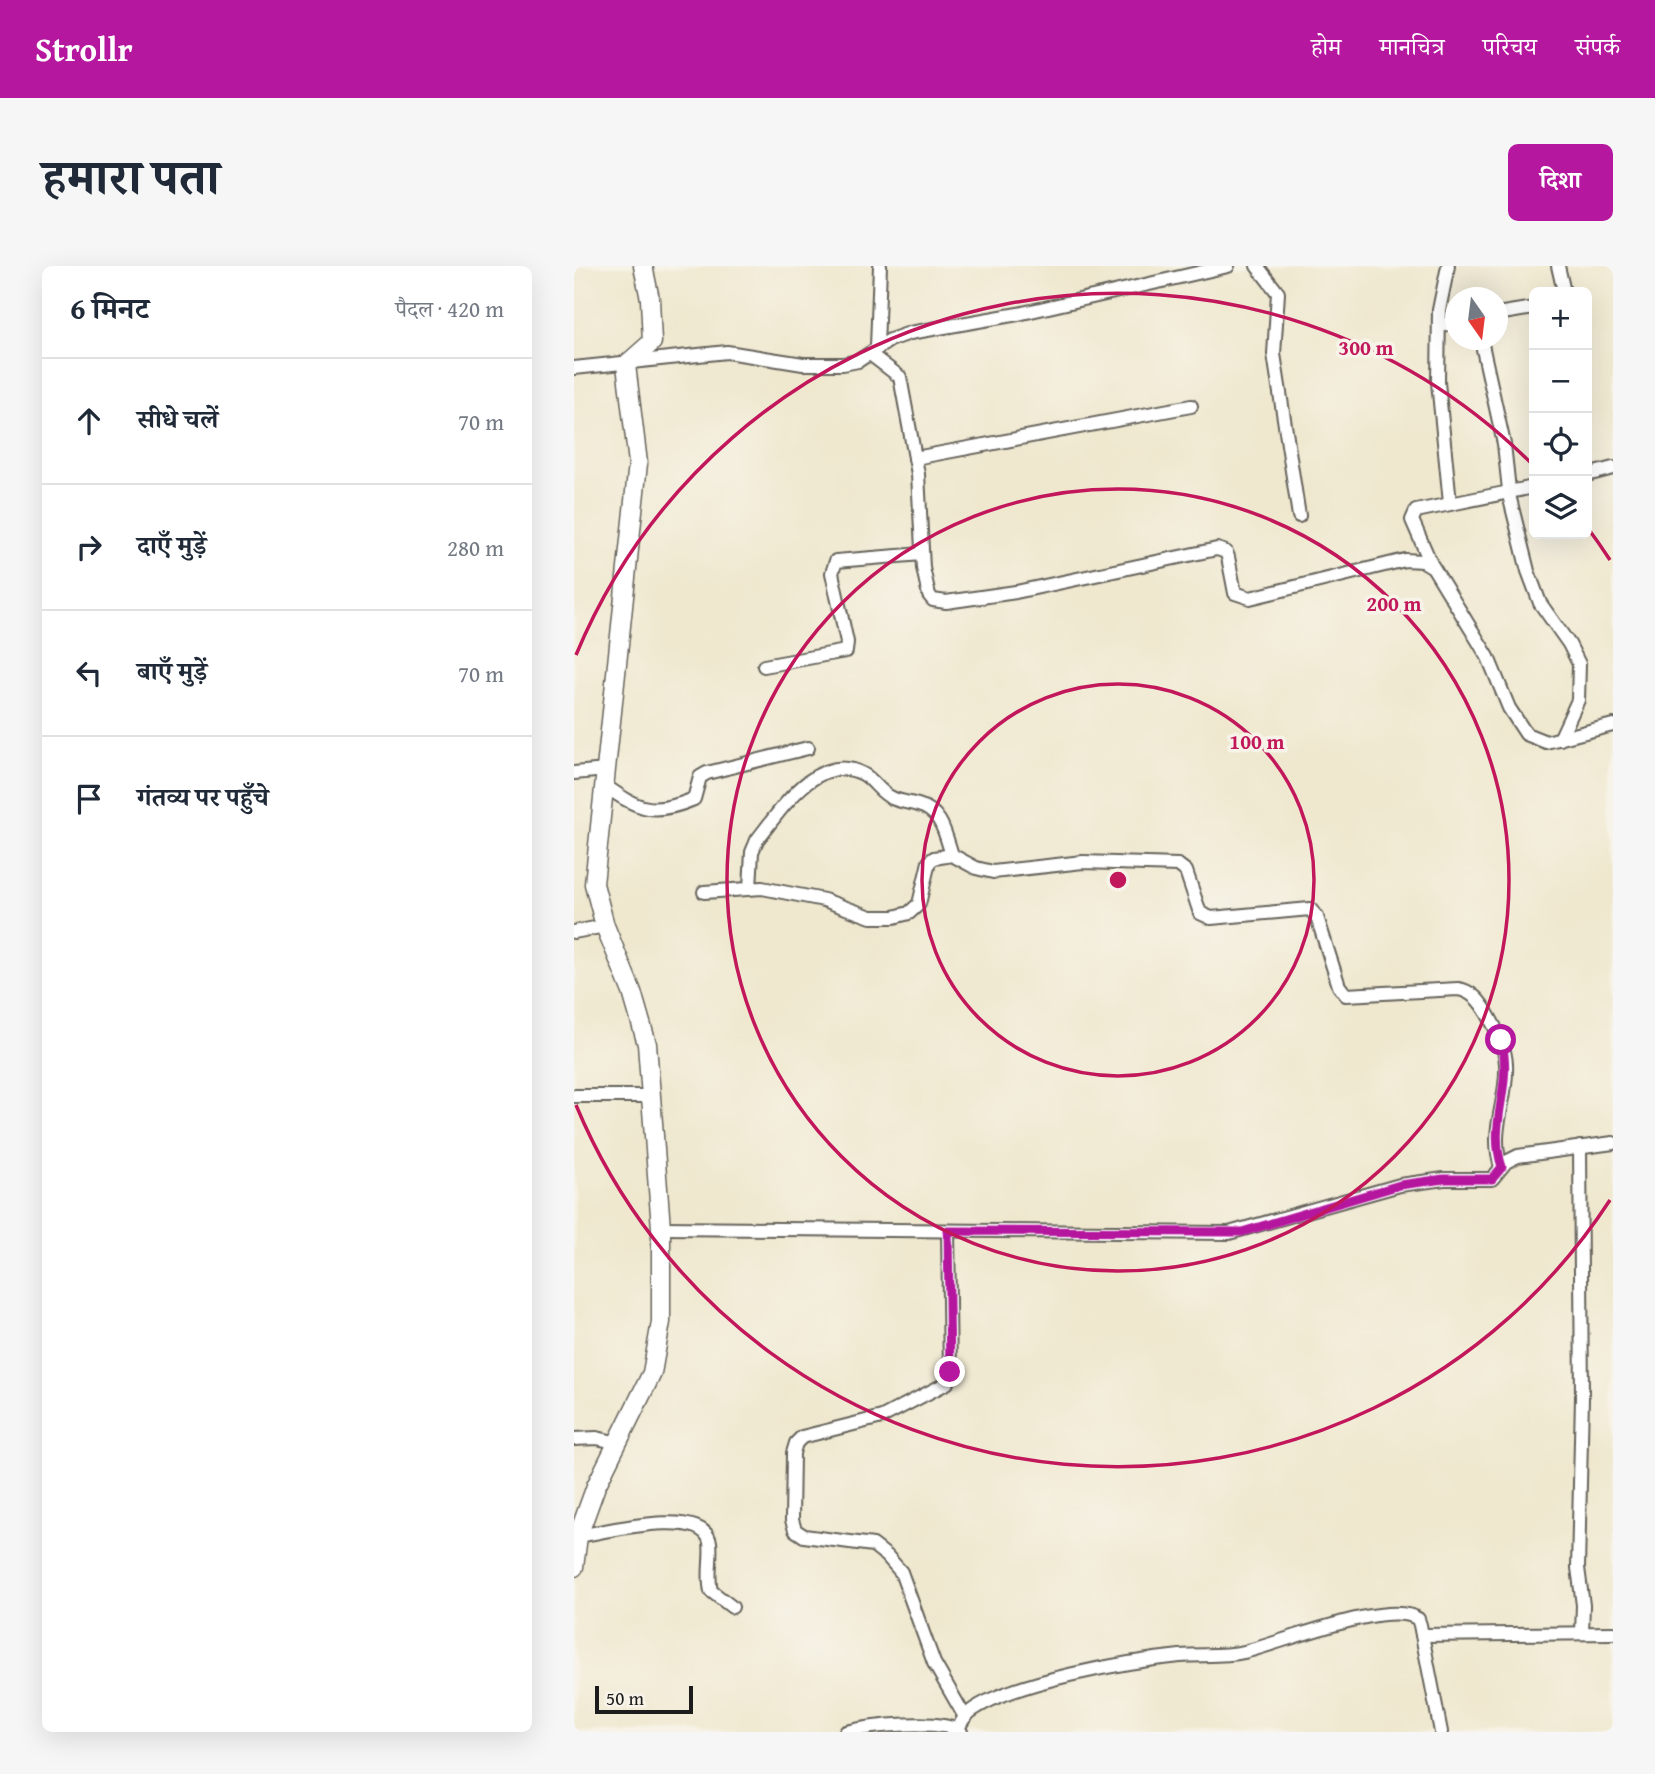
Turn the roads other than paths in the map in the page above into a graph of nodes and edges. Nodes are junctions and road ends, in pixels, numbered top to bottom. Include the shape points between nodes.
1 (643, 266) edge
2 (880, 266) edge
3 (1228, 266) edge
4 (1257, 266) edge
5 (1448, 266) edge
6 (1558, 266) edge
7 (1563, 287) edge
8 (1529, 309) edge
9 (1508, 312) edge
10 (1445, 324) edge
11 (1439, 326) junction
12 (874, 350) junction
13 (1483, 350) edge
14 (626, 365) junction
15 (574, 368) edge
16 (1191, 406) dead end
17 (915, 458) junction
18 (1613, 468) edge
19 (1592, 474) edge
20 (1529, 488) edge
21 (1510, 492) junction
22 (1450, 503) junction
23 (1298, 516) dead end
24 (922, 555) junction
25 (1433, 567) junction
26 (764, 666) dead end
27 (1613, 724) edge
28 (1560, 739) junction
29 (808, 748) dead end
30 (574, 773) edge
31 (605, 778) junction
32 (952, 855) junction
33 (750, 888) junction
34 (704, 892) dead end
35 (605, 926) junction
36 (574, 932) edge
37 (574, 1096) edge
38 (651, 1096) junction
39 (1613, 1143) edge
40 (1580, 1147) junction
41 (1502, 1167) junction
42 (661, 1228) junction
43 (948, 1231) junction
44 (574, 1439) edge
45 (618, 1443) junction
46 (578, 1536) junction
47 (574, 1567) edge
48 (732, 1607) dead end
49 (1582, 1633) junction
50 (1613, 1633) edge
51 (1422, 1635) junction
52 (965, 1717) junction
53 (959, 1730) edge
54 (846, 1732) edge
55 (1441, 1732) edge

1 - 14 street via 652,342
2 - 12 street
3 - 12 street via 1018,314 910,333
4 - 23 street via 1278,293 1274,354
5 - 11 street
6 - 7 street
8 - 9 street
10 - 11 street
11 - 22 street via 1440,413
12 - 14 street via 843,364 803,364 727,352
12 - 17 street via 900,377
13 - 21 street
14 - 15 street
14 - 31 street via 638,463
16 - 17 street
17 - 24 street
18 - 19 street
20 - 21 street
21 - 22 street
21 - 28 street via 1540,603 1579,664 1578,700
22 - 25 street via 1412,514
24 - 25 street via 929,595 946,602 1016,592 1217,549 1226,552 1235,593 1250,598 1405,560
24 - 26 street via 835,561 832,573 846,652
25 - 28 street via 1488,657 1509,708 1526,734 1541,741
27 - 28 street
29 - 31 street via 707,774 700,777 694,799 665,809 633,805
30 - 31 street
31 - 35 street via 594,884
32 - 33 street via 929,862 919,904 894,917 871,917 807,896
32 - 33 street via 944,827 930,809 890,797 861,773 830,771 811,779 757,840
32 - 41 street via 993,872 1083,862 1178,865 1186,871 1197,908 1205,917 1305,908 1314,912 1346,995 1465,990 1485,1010 1504,1053 1506,1080 1495,1140
33 - 34 street
35 - 36 street
35 - 38 street via 640,1017
37 - 38 street
38 - 42 street
39 - 40 street
40 - 41 street via 1518,1156
40 - 49 street via 1578,1568
41 - 43 street via 1492,1179 1400,1185 1242,1232
42 - 43 street
42 - 45 street via 659,1341 652,1373
43 - 52 street via 947,1383 882,1417 802,1437 793,1453 792,1520 795,1530 804,1536 873,1545 887,1556 901,1573 934,1663
44 - 45 street
45 - 46 street
46 - 47 street
46 - 48 street via 656,1524 694,1524 710,1541 711,1591
49 - 50 street
49 - 51 street
51 - 52 street via 1414,1616 1361,1618 1246,1651 1120,1664 1063,1678 1006,1695
51 - 55 street
52 - 53 street
53 - 54 street via 882,1725

